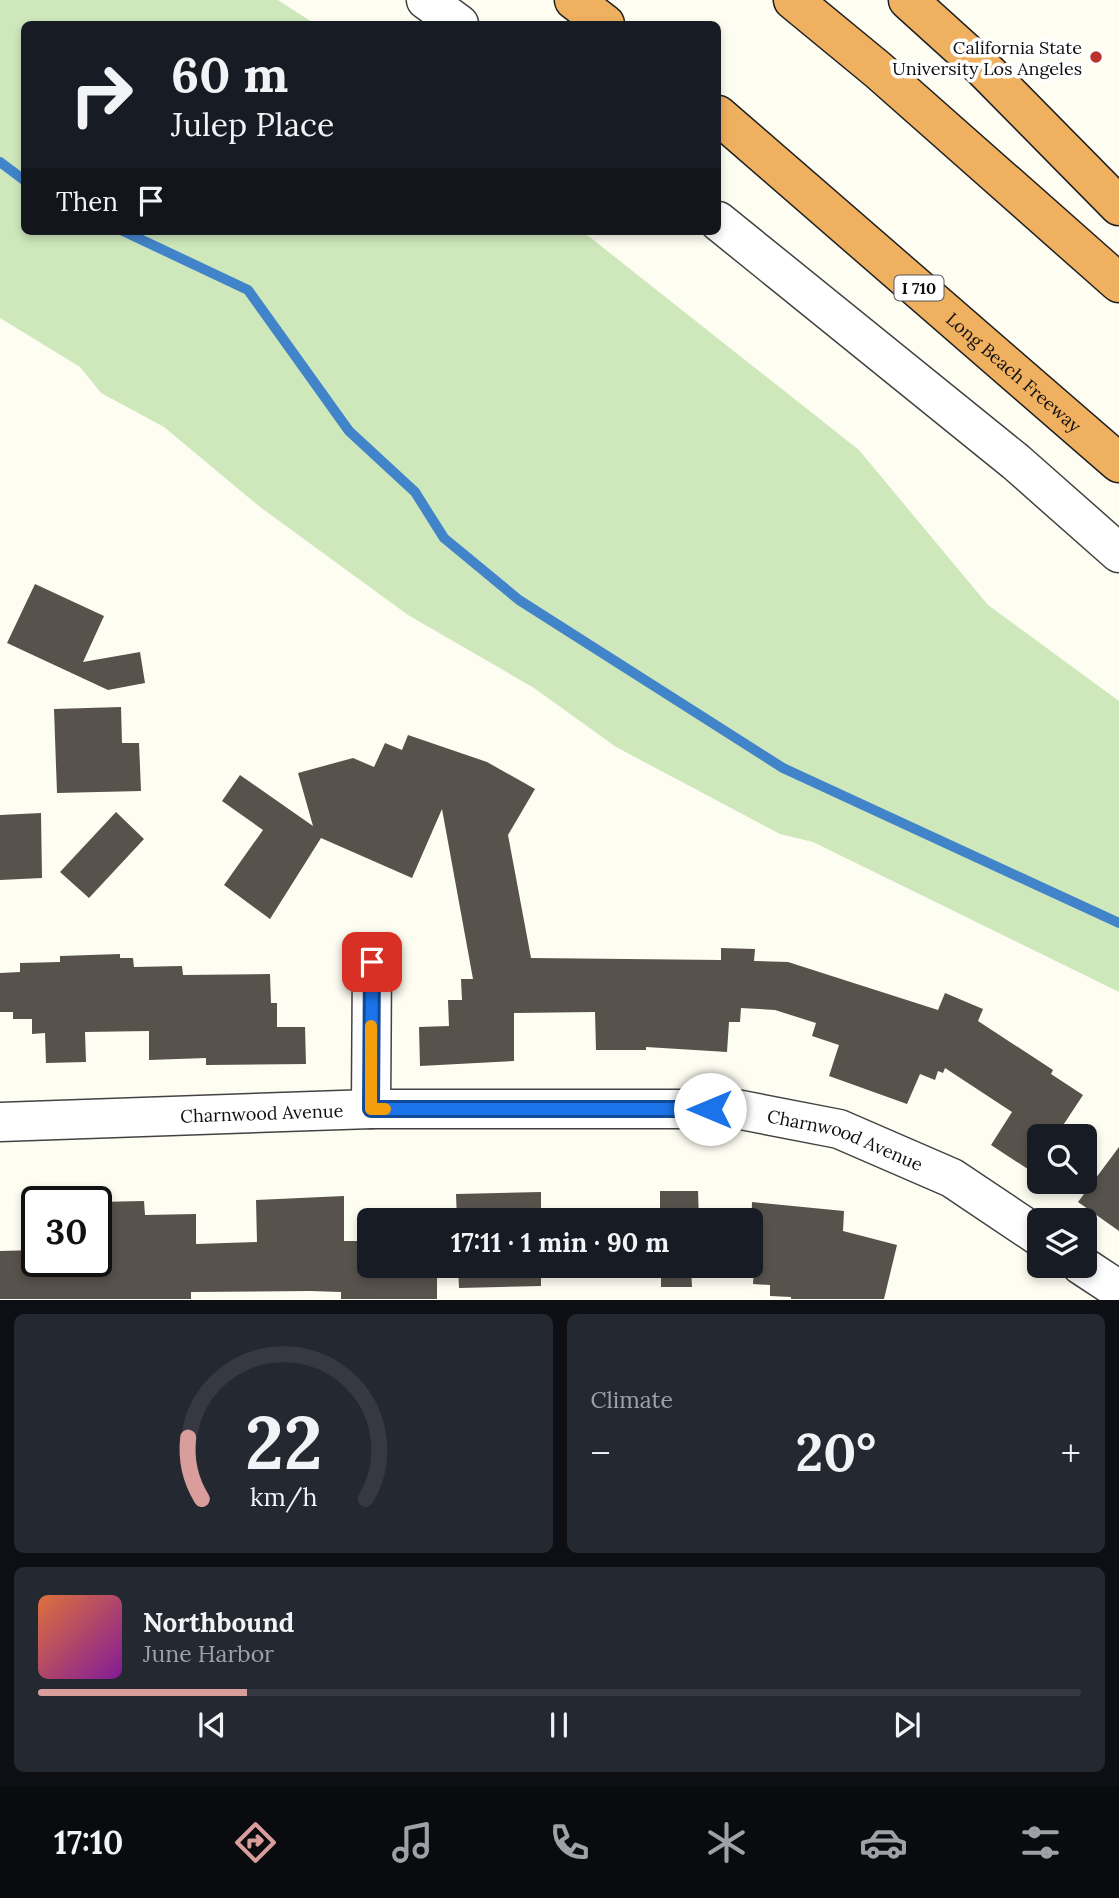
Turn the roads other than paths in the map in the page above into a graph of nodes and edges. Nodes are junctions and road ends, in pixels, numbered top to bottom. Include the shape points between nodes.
1 (426, 0) edge
2 (574, 0) edge
3 (793, 0) edge
4 (908, 0) edge
5 (455, 21) edge
6 (601, 21) edge
7 (721, 118) edge
8 (1119, 206) edge
9 (721, 224) edge
10 (1119, 283) edge
11 (1119, 463) edge
12 (1119, 553) edge
13 (372, 962) dead end
14 (371, 1109) junction
15 (0, 1122) edge
16 (1027, 1228) edge
17 (1097, 1276) edge
18 (1119, 1290) edge

1 - 5 street
2 - 6 highway
3 - 10 highway
4 - 8 highway via 982,67
7 - 11 highway, Long Beach Freeway / I 710
9 - 12 street via 1016,462
13 - 14 street
14 - 15 street, Charnwood Avenue
14 - 16 street, Charnwood Avenue via 736,1109 839,1129 952,1178
17 - 18 street

